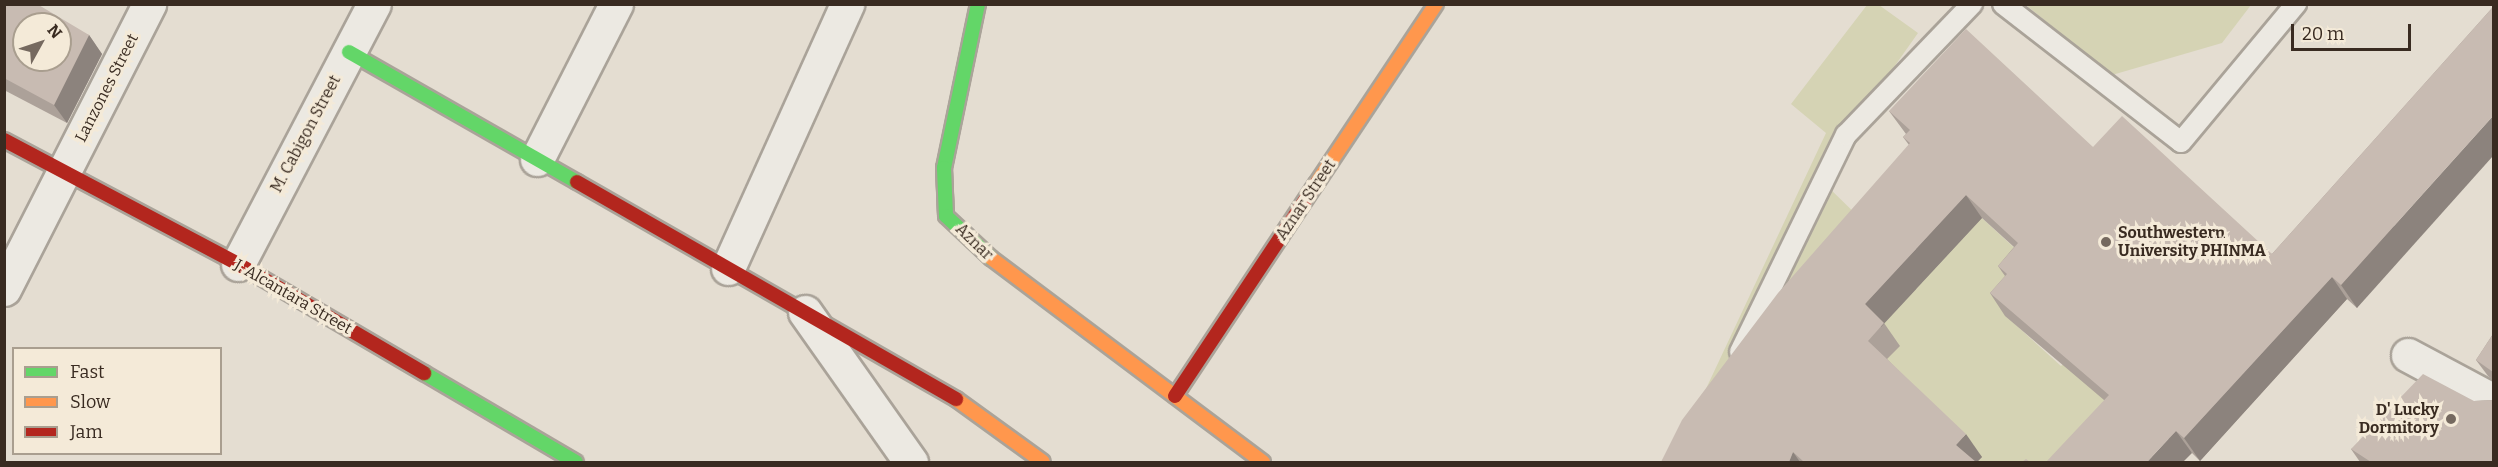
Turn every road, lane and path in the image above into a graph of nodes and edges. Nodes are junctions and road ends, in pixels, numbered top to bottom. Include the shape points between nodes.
1 (149, 4) edge
2 (374, 4) edge
3 (616, 4) edge
4 (847, 4) edge
5 (978, 4) edge
6 (1436, 4) edge
7 (1972, 4) edge
8 (2002, 4) edge
9 (2296, 4) edge
10 (349, 52) junction
11 (4, 140) edge
12 (537, 159) junction
13 (64, 172) junction
14 (238, 264) junction
15 (728, 268) junction
16 (4, 289) edge
17 (805, 312) junction
18 (2408, 356) dead end
19 (1732, 368) edge
20 (1175, 396) junction
21 (2493, 401) edge
22 (576, 462) edge
23 (911, 462) edge
24 (1042, 462) edge
25 (1263, 462) edge

1 - 13 street, Lanzones Street
2 - 10 street, M. Cabigon Street
3 - 12 street
4 - 15 street
5 - 20 street, Aznar via 944,168 946,216 1002,269
6 - 20 street, Aznar Street
7 - 19 lane via 1846,135
8 - 9 lane via 2181,142
10 - 12 street
10 - 14 street, M. Cabigon Street
11 - 13 street, J. Alcantara Street
12 - 15 street
13 - 14 street, J. Alcantara Street
13 - 16 street, Lanzones Street
14 - 22 street, J. Alcantara Street
15 - 17 street
17 - 23 street
17 - 24 street via 976,410
18 - 21 street
20 - 25 street, Aznar

